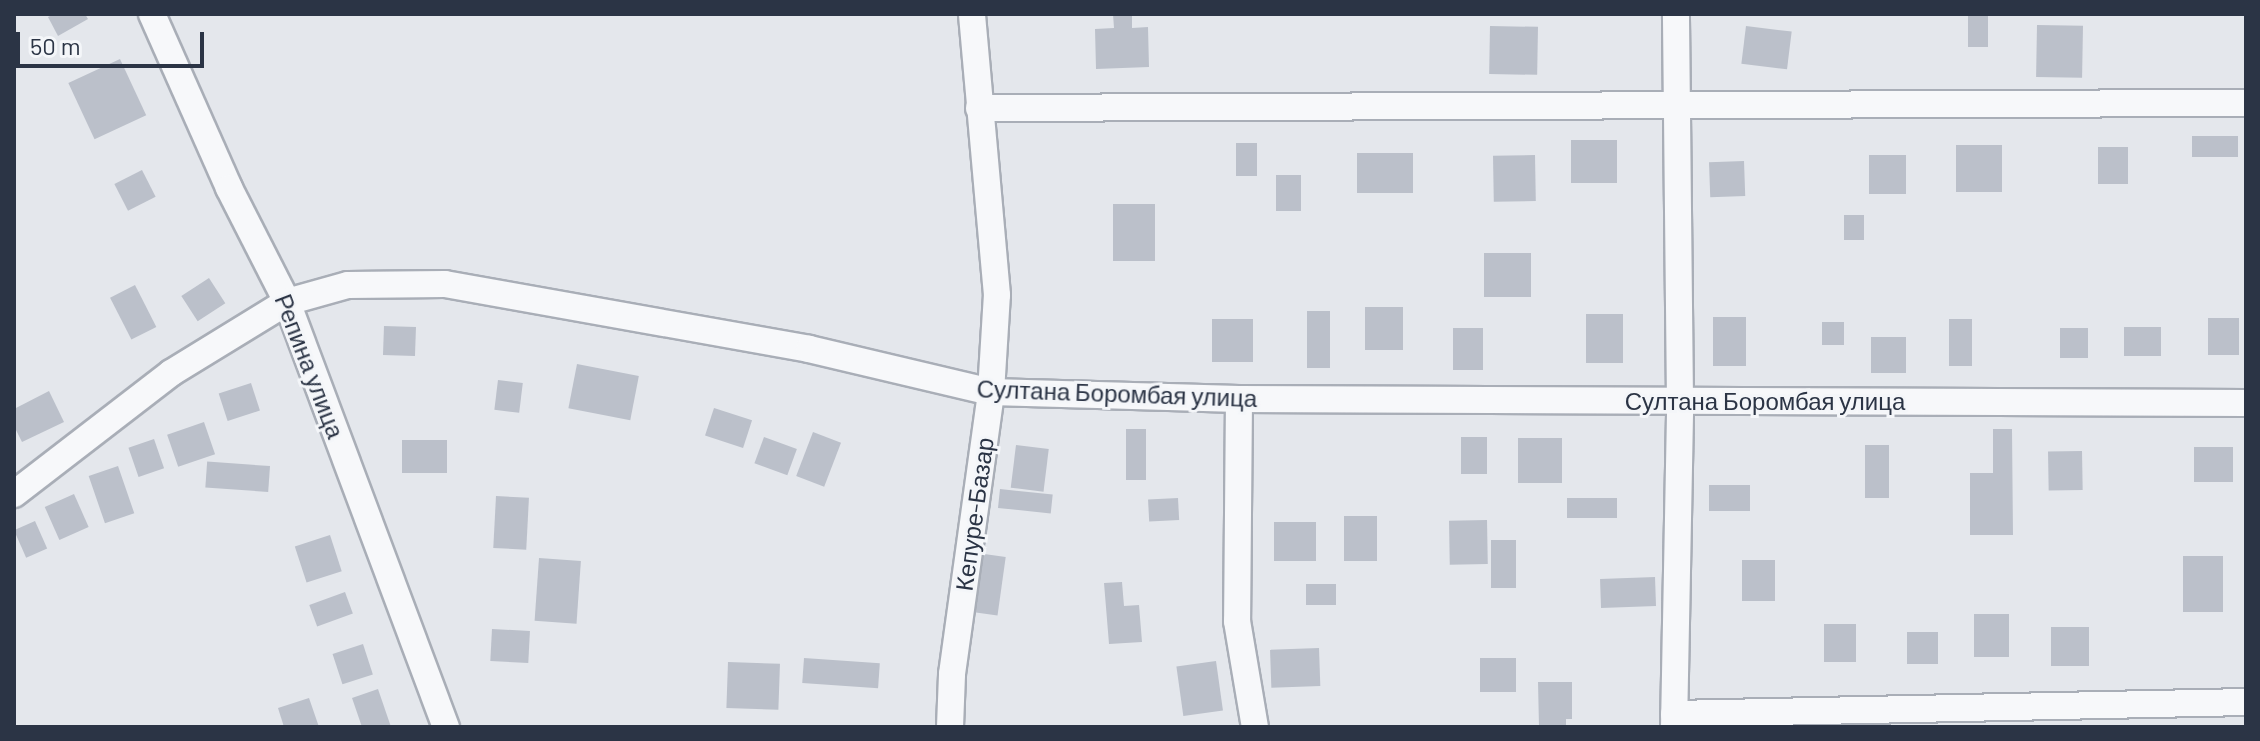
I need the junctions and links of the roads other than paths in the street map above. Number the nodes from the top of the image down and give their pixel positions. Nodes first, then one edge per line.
1 (152, 14) edge
2 (972, 14) edge
3 (1676, 14) edge
4 (2246, 103) edge
5 (1677, 105) junction
6 (979, 108) junction
7 (287, 302) junction
8 (991, 392) junction
9 (1239, 399) junction
10 (1680, 401) junction
11 (2246, 403) edge
12 (14, 494) edge
13 (2246, 702) edge
14 (1674, 720) edge
15 (446, 727) edge
16 (950, 727) edge
17 (1255, 727) edge

1 - 7 street, Репина улица
2 - 6 street, Кепуре-Базар
3 - 5 street
4 - 5 street
5 - 6 street
5 - 10 street
6 - 8 street, Кепуре-Базар
7 - 8 street, Султана Боромбая улица
7 - 12 street, Султана Боромбая улица
7 - 15 street, Репина улица
8 - 9 street, Султана Боромбая улица
8 - 16 street, Кепуре-Базар
9 - 10 street, Султана Боромбая улица
9 - 17 street
10 - 11 street, Султана Боромбая улица
10 - 14 street
13 - 14 street

